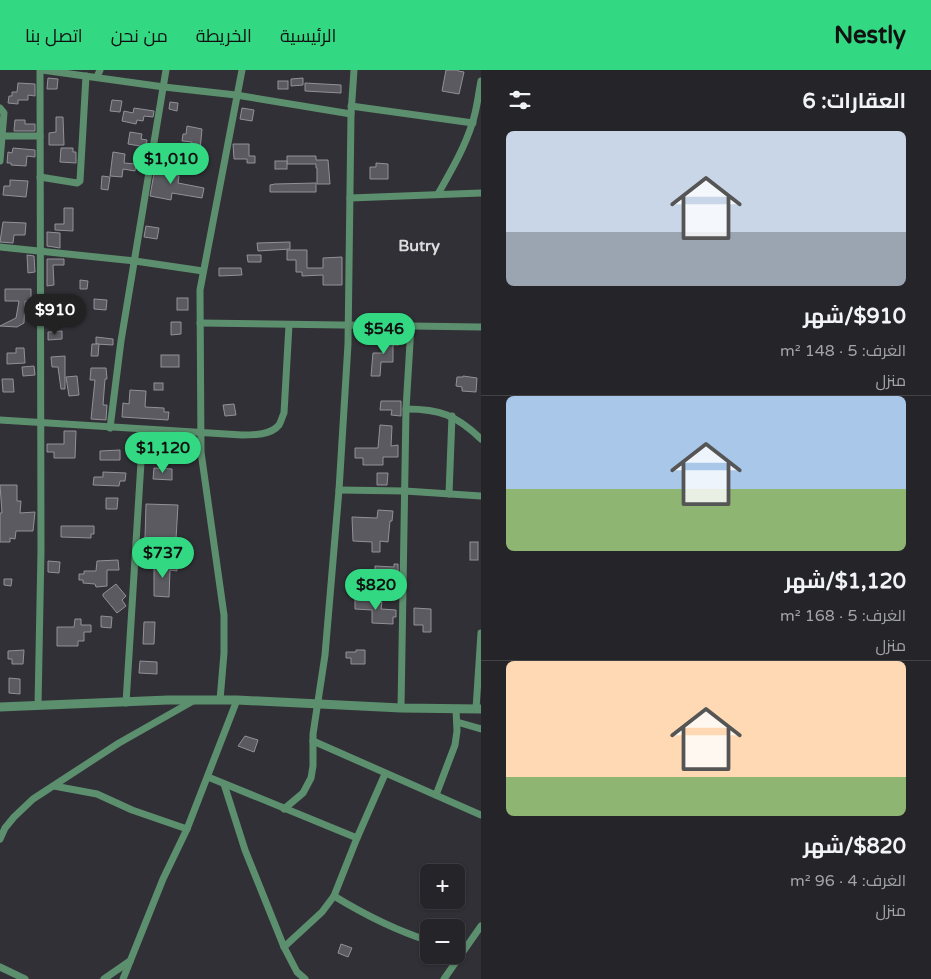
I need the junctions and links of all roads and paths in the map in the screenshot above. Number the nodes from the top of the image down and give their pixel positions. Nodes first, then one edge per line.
1 (41, 70) edge
2 (166, 70) edge
3 (242, 70) edge
4 (354, 70) edge
5 (99, 74) edge
6 (86, 76) junction
7 (481, 82) edge
8 (164, 87) junction
9 (236, 95) junction
10 (352, 106) junction
11 (0, 108) edge
12 (351, 114) junction
13 (473, 123) junction
14 (2, 136) junction
15 (40, 136) junction
16 (0, 161) edge
17 (40, 177) junction
18 (481, 193) edge
19 (438, 194) junction
20 (350, 198) junction
21 (0, 247) edge
22 (40, 251) junction
23 (135, 261) junction
24 (203, 271) junction
25 (200, 323) junction
26 (289, 324) junction
27 (349, 324) junction
28 (411, 326) junction
29 (481, 327) edge
30 (406, 409) junction
31 (452, 416) junction
32 (0, 420) edge
33 (42, 423) junction
34 (110, 428) junction
35 (143, 430) junction
36 (200, 433) junction
37 (480, 436) edge
38 (339, 490) junction
39 (405, 491) junction
40 (449, 494) junction
41 (481, 496) edge
42 (481, 633) edge
43 (480, 663) edge
44 (193, 700) junction
45 (220, 700) junction
46 (237, 700) junction
47 (126, 702) junction
48 (319, 704) junction
49 (38, 705) junction
50 (0, 707) edge
51 (401, 708) junction
52 (456, 709) junction
53 (479, 709) edge
54 (457, 722) junction
55 (481, 729) edge
56 (313, 740) junction
57 (385, 774) junction
58 (208, 777) junction
59 (224, 784) junction
60 (54, 786) junction
61 (436, 795) junction
62 (284, 809) junction
63 (481, 814) edge
64 (187, 829) junction
65 (1, 834) edge
66 (357, 838) junction
67 (334, 896) junction
68 (481, 926) edge
69 (420, 939) edge
70 (465, 946) edge
71 (284, 948) junction
72 (130, 961) junction
73 (453, 964) edge
74 (0, 967) edge
75 (26, 979) edge
76 (104, 979) edge
77 (123, 979) edge
78 (305, 979) edge
79 (444, 979) edge

1 - 6 street
1 - 15 street
2 - 8 street
3 - 9 street
4 - 10 street
5 - 6 street
5 - 8 street
6 - 17 street
7 - 13 street
8 - 9 street
8 - 23 street
9 - 12 street
9 - 24 street
10 - 12 street
10 - 13 street
11 - 14 street
12 - 20 street
13 - 19 street
14 - 15 street
14 - 16 street
15 - 17 street
17 - 22 street
18 - 19 street
19 - 20 street
20 - 27 street
21 - 22 street
22 - 23 street
22 - 33 street
23 - 24 street
23 - 34 street
24 - 25 street
25 - 26 street
25 - 36 street
26 - 27 street
26 - 36 street
27 - 28 street
27 - 38 street
28 - 29 street
28 - 30 street
30 - 31 street
30 - 39 street
31 - 37 street
31 - 40 street
32 - 33 street
33 - 34 street
33 - 49 street
34 - 35 street
35 - 36 street
35 - 47 street
36 - 45 street
38 - 39 street
38 - 48 street
39 - 40 street
39 - 51 street
40 - 41 street
42 - 43 street
43 - 53 street
44 - 45 street
44 - 47 street
44 - 60 street
45 - 46 street
46 - 48 street
46 - 58 street
47 - 49 street
48 - 51 street
48 - 56 street
49 - 50 street
51 - 52 street
52 - 53 street
52 - 54 street
54 - 55 street
54 - 61 street
56 - 57 street
56 - 62 street
57 - 61 street
57 - 66 street
58 - 59 street
58 - 64 street
59 - 62 street
59 - 71 street
60 - 64 street
60 - 65 street
61 - 63 street
62 - 66 street
64 - 72 street
66 - 67 street
67 - 69 street
67 - 71 street
68 - 70 street
71 - 78 street
72 - 76 street
72 - 77 street
73 - 79 street
74 - 75 street

